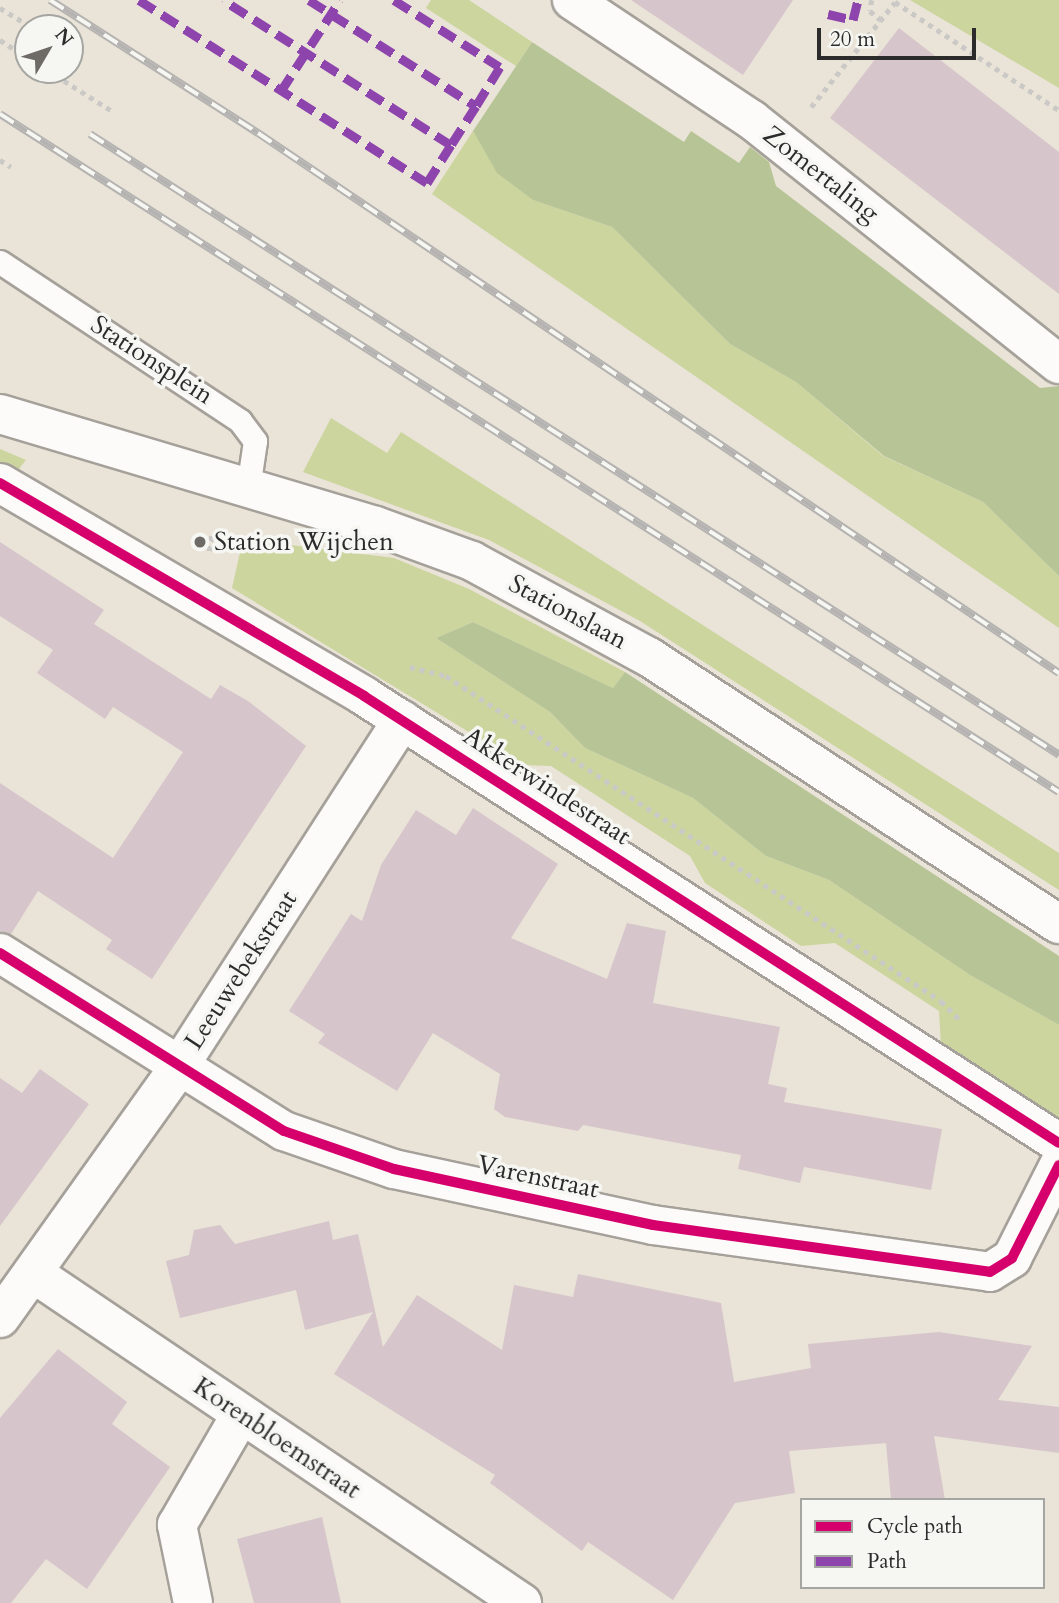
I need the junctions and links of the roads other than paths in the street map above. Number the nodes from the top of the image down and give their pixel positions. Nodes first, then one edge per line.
1 (572, 0) edge
2 (0, 262) edge
3 (1059, 363) edge
4 (7, 418) edge
5 (0, 483) edge
6 (248, 488) junction
7 (402, 720) junction
8 (1059, 924) edge
9 (0, 953) edge
10 (178, 1068) junction
11 (1059, 1143) edge
12 (1059, 1165) edge
13 (33, 1273) junction
14 (0, 1318) edge
15 (241, 1414) junction
16 (193, 1603) edge
17 (522, 1603) edge

1 - 3 street, Zomertaling
2 - 6 lane, Stationsplein
4 - 6 street, Stationslaan
5 - 7 street, Akkerwindestraat
6 - 8 street, Stationslaan
7 - 10 street, Leeuwebekstraat
7 - 11 street, Akkerwindestraat
9 - 10 street, Varenstraat
10 - 12 street, Varenstraat
10 - 13 street, Leeuwebekstraat
13 - 14 street, Leeuwebekstraat
13 - 15 street, Korenbloemstraat
15 - 16 street
15 - 17 street, Korenbloemstraat

